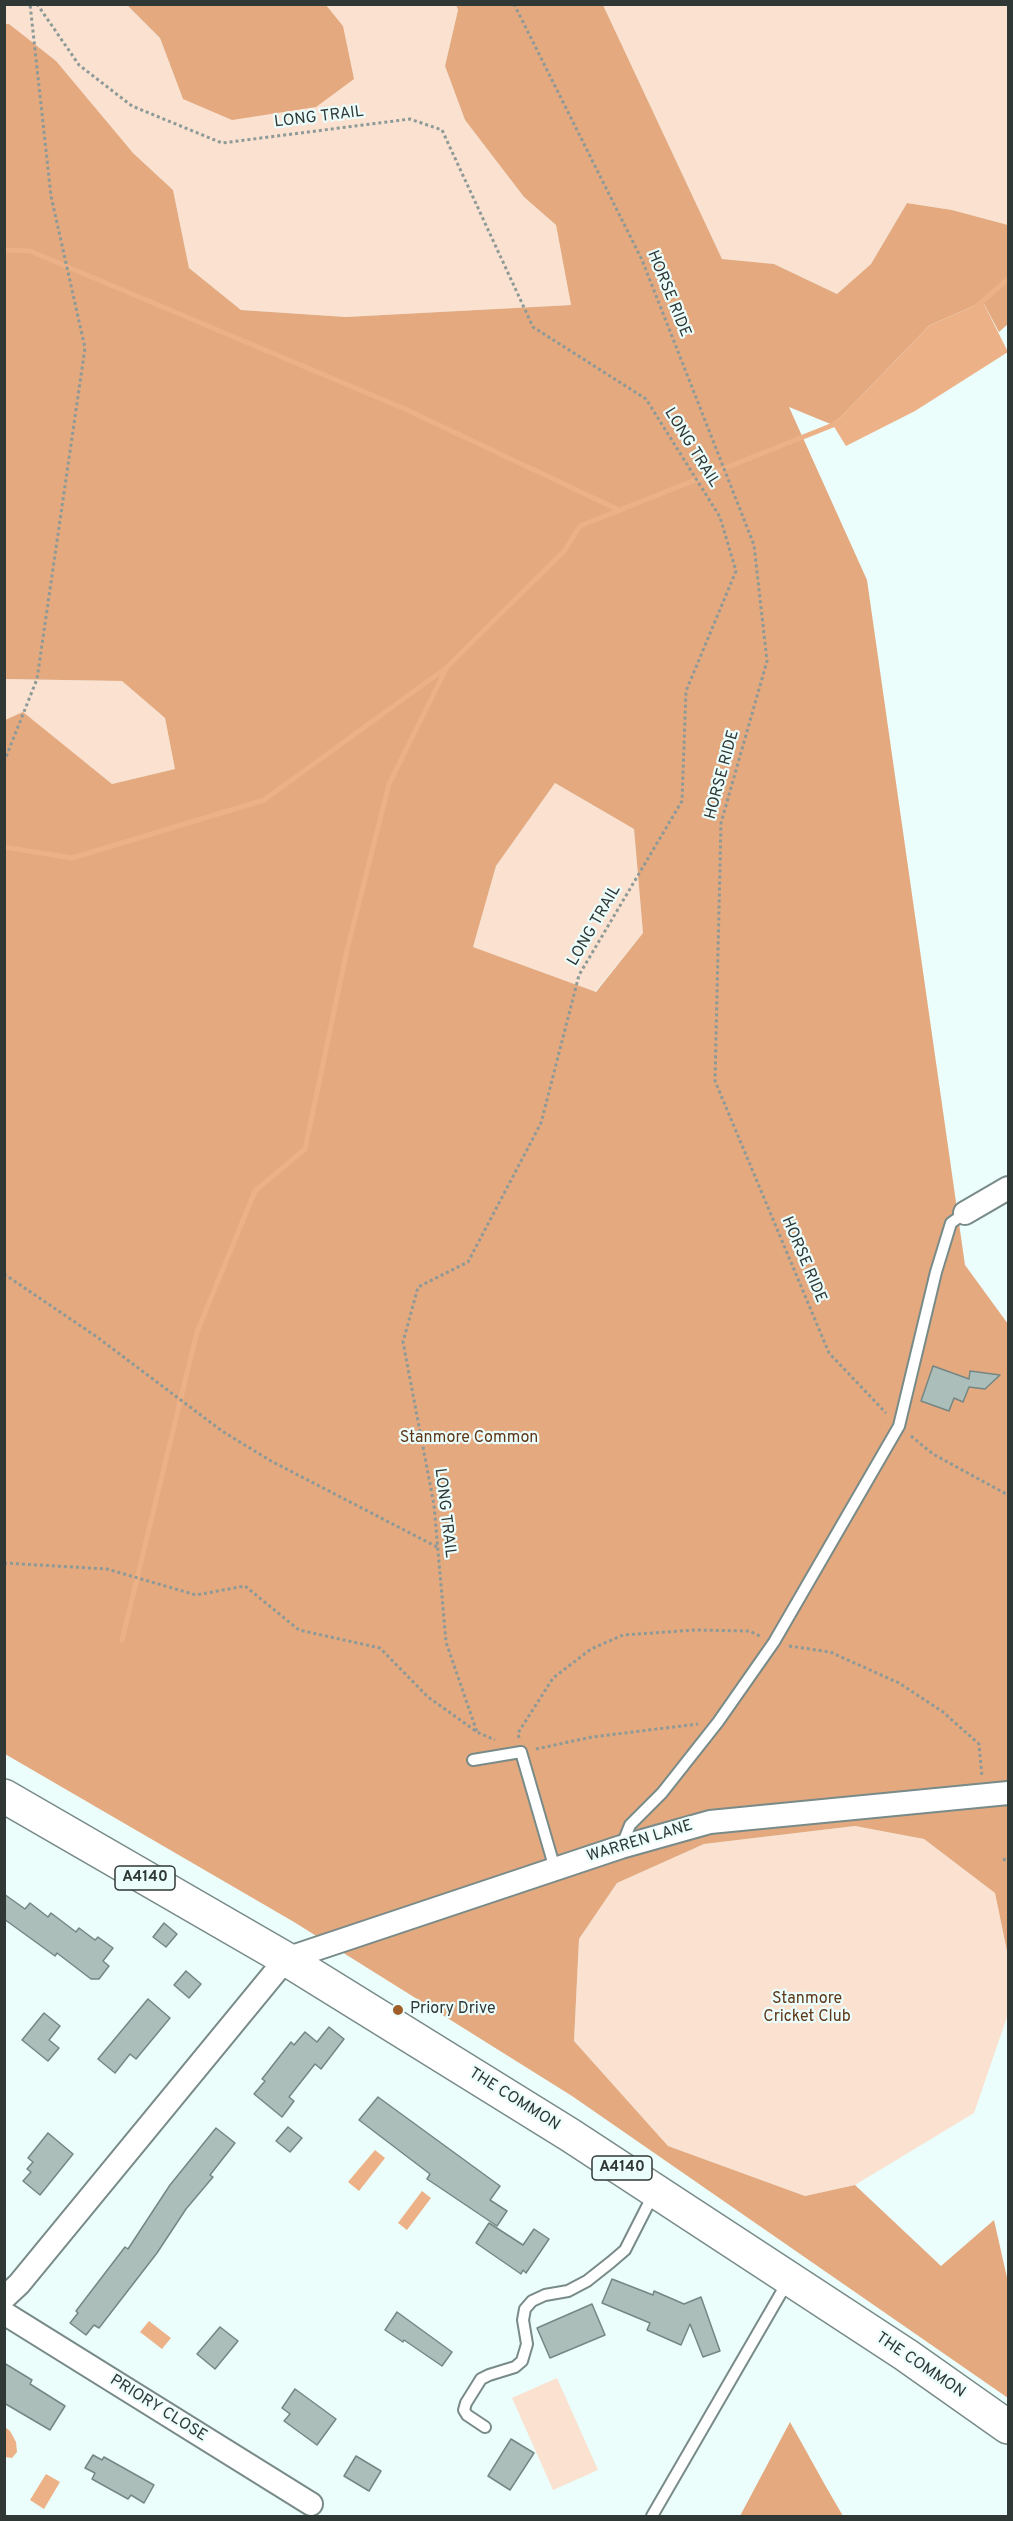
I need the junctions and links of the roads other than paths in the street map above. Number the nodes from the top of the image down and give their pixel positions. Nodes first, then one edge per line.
1 (1008, 1188) edge
2 (965, 1213) joint
3 (473, 1760) dead end
4 (1008, 1793) edge
5 (4, 1796) edge
6 (621, 1847) junction
7 (555, 1869) junction
8 (286, 1959) junction
9 (656, 2190) junction
10 (789, 2278) junction
11 (4, 2298) edge
12 (4, 2313) edge
13 (485, 2427) dead end
14 (1008, 2427) edge
15 (311, 2504) dead end
16 (652, 2517) edge

1 - 2 street
2 - 6 lane
3 - 7 lane
4 - 6 street, WARREN LANE
5 - 8 main road, THE COMMON / A4140
6 - 7 street, WARREN LANE
7 - 8 street, WARREN LANE
8 - 9 main road, THE COMMON / A4140
8 - 11 street
9 - 10 main road, THE COMMON / A4140
9 - 13 lane
10 - 14 main road, THE COMMON / A4140
10 - 16 lane
12 - 15 street, PRIORY CLOSE

